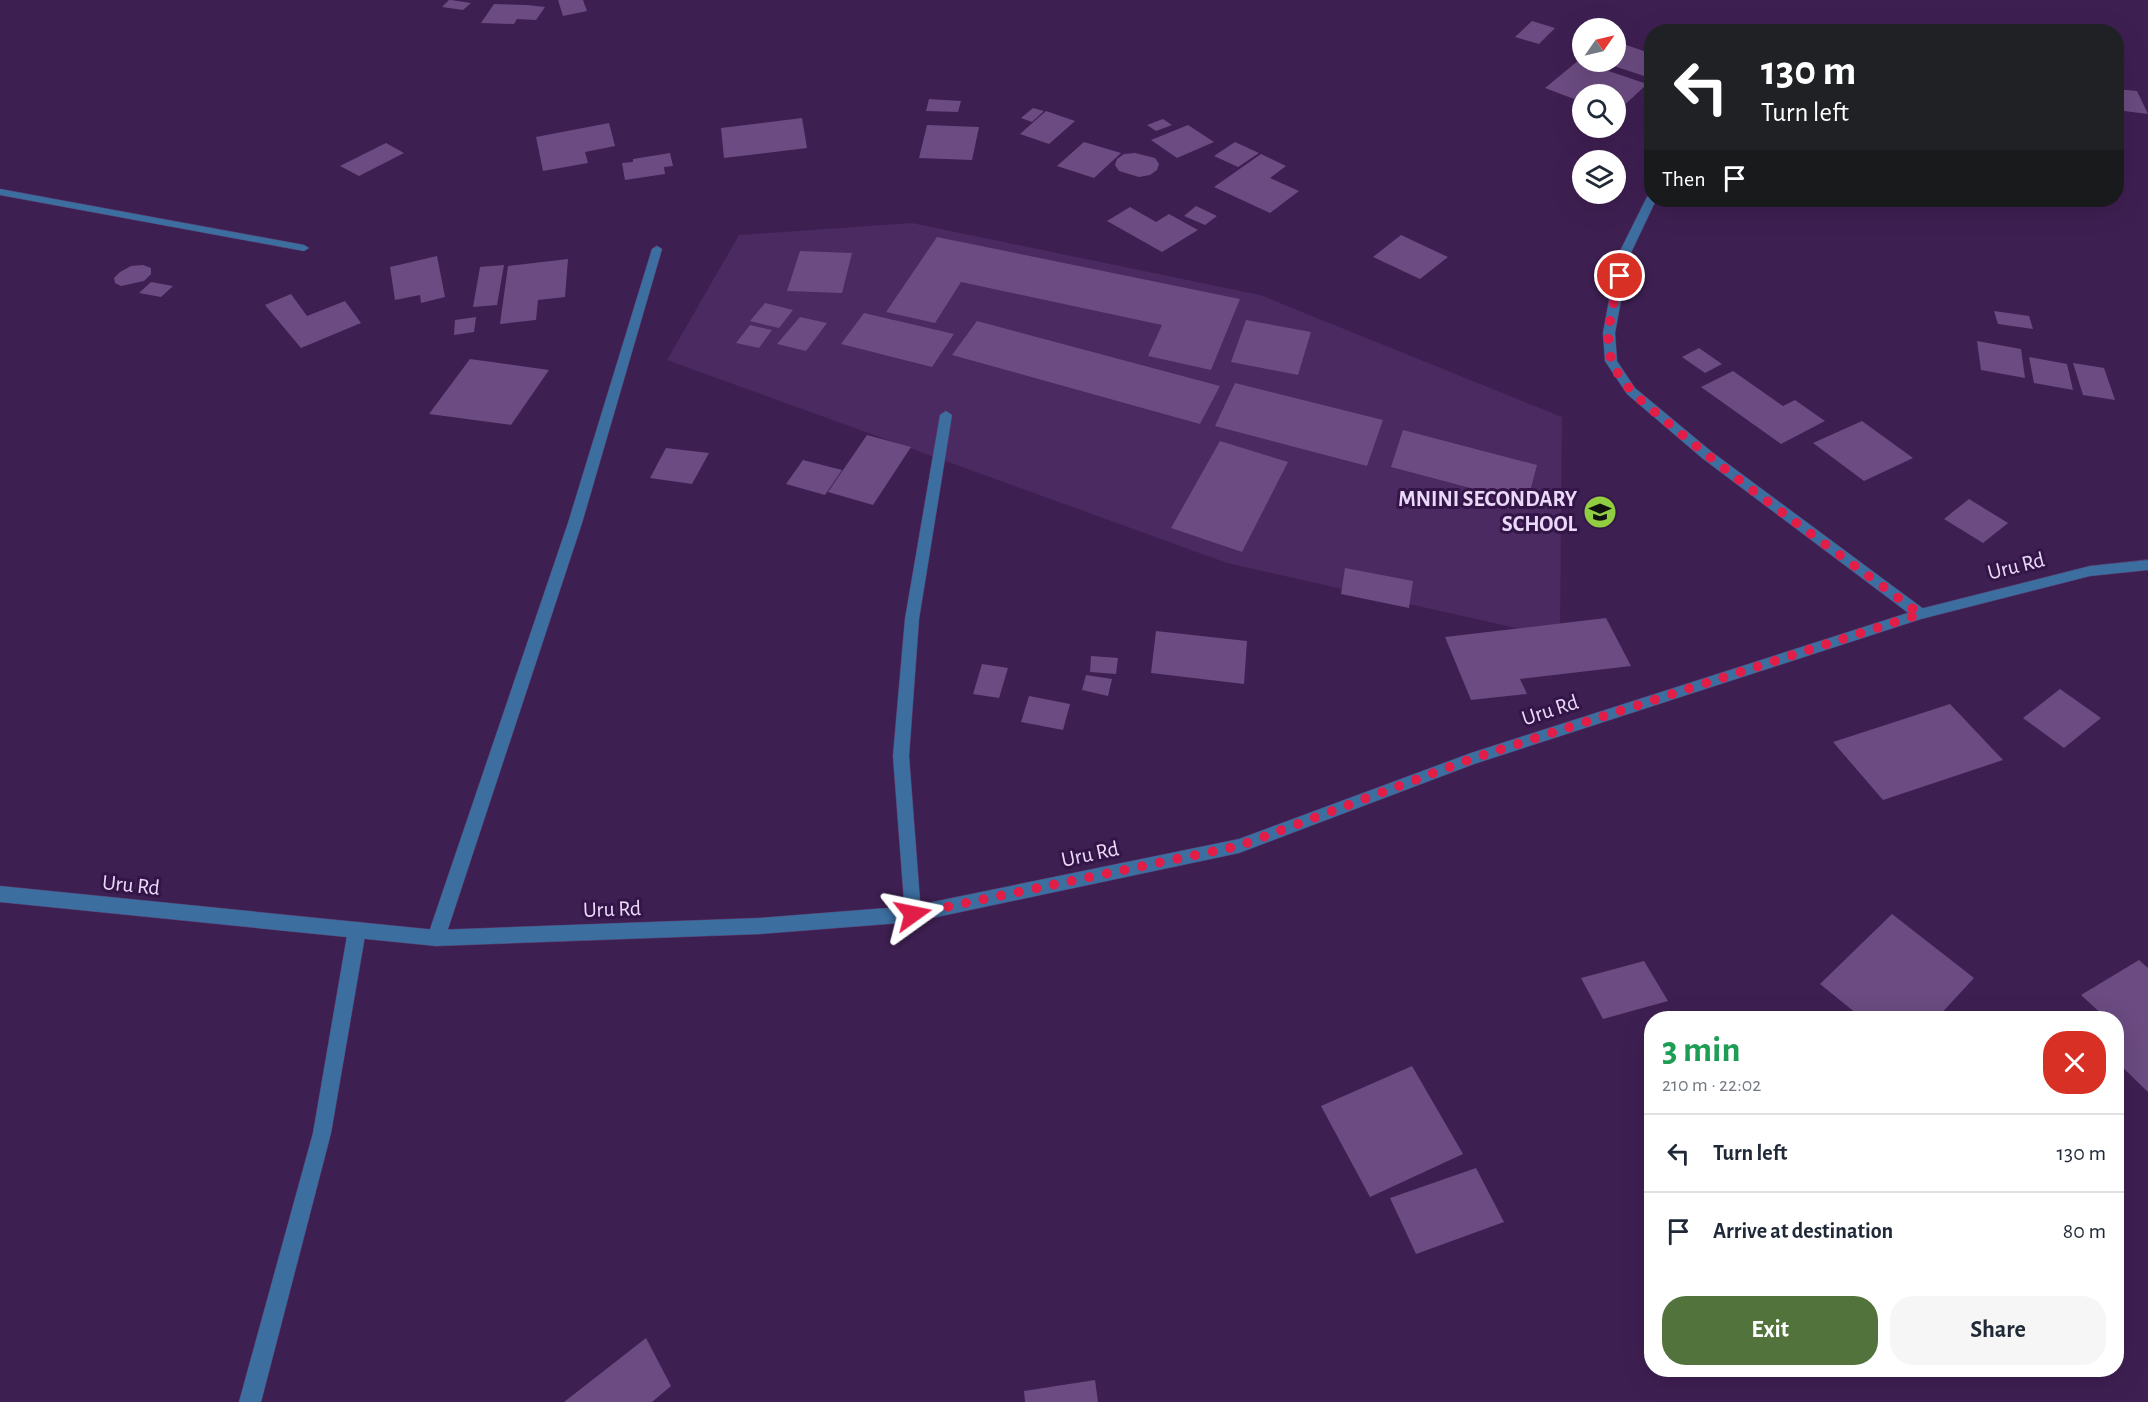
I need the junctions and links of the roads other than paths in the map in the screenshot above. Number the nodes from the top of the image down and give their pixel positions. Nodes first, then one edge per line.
1 (0, 192) edge
2 (1647, 207) edge
3 (304, 248) dead end
4 (657, 249) dead end
5 (946, 415) dead end
6 (2148, 565) edge
7 (1920, 614) junction
8 (0, 894) edge
9 (913, 914) junction
10 (357, 930) junction
11 (436, 938) junction
12 (250, 1402) edge

1 - 3 street
2 - 7 street
4 - 11 street
5 - 9 street
6 - 7 street, Uru Rd
7 - 9 street, Uru Rd
8 - 10 street, Uru Rd
9 - 11 street, Uru Rd
10 - 11 street, Uru Rd
10 - 12 street

